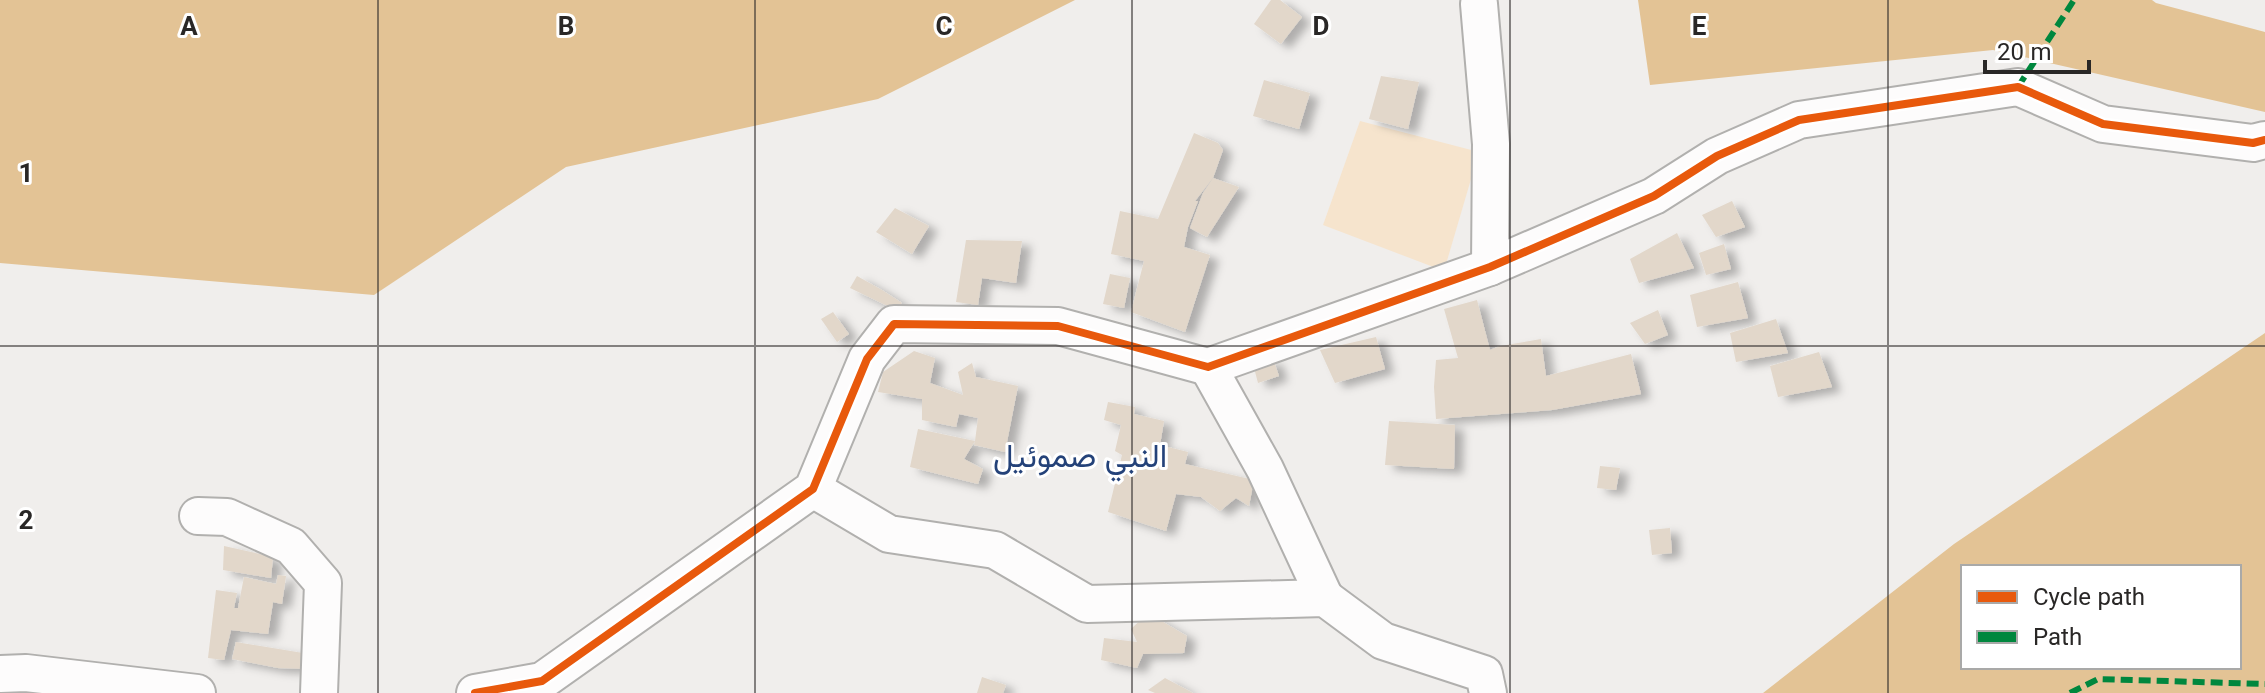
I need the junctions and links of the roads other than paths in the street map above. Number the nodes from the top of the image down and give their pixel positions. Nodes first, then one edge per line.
1 (1479, 4) dead end
2 (2265, 140) edge
3 (1490, 267) junction
4 (1208, 367) junction
5 (813, 489) junction
6 (198, 516) dead end
7 (1325, 598) junction
8 (0, 674) edge
9 (197, 693) edge
10 (319, 693) edge
11 (475, 693) edge
12 (1488, 693) edge

1 - 3 street
2 - 3 street
3 - 4 street
4 - 5 street
4 - 7 street
5 - 7 street
5 - 11 street
6 - 10 street
7 - 12 street
8 - 9 street

